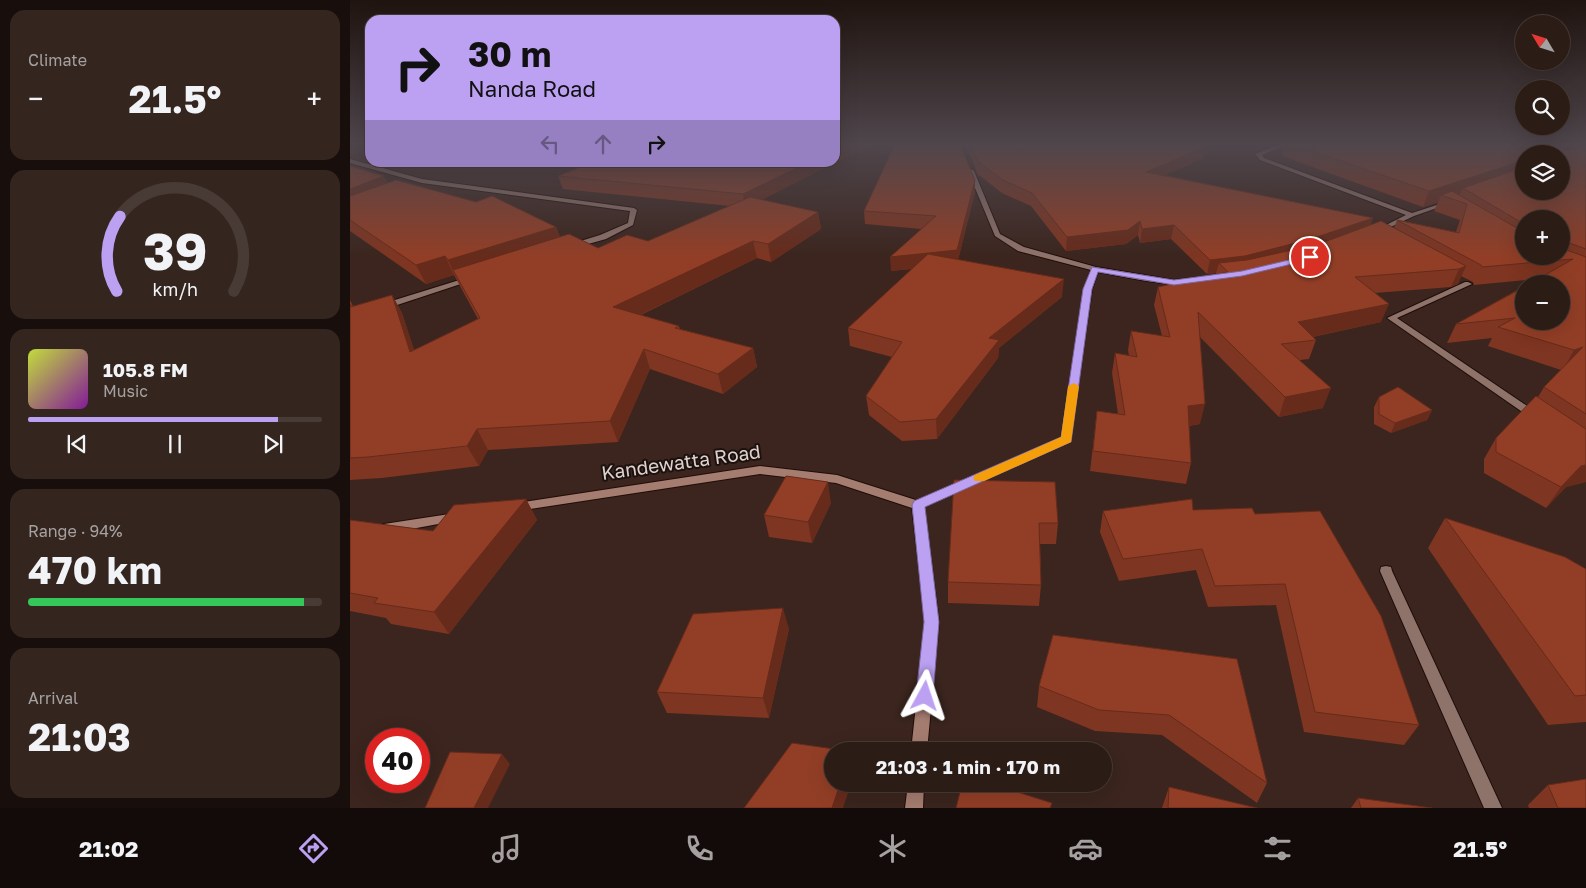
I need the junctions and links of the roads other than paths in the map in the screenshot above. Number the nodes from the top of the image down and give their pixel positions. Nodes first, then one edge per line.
1 (430, 182) joint
2 (975, 182) edge
3 (1323, 182) edge
4 (412, 189) edge
5 (1456, 204) edge
6 (1412, 215) junction
7 (1375, 232) junction
8 (1367, 236) edge
9 (1384, 237) edge
10 (566, 249) edge
11 (1095, 269) junction
12 (482, 276) edge
13 (1213, 277) edge
14 (1460, 279) edge
15 (378, 308) edge
16 (1545, 423) edge
17 (918, 505) junction
18 (506, 509) edge
19 (467, 515) edge
20 (375, 531) edge
21 (1386, 571) dead end
22 (920, 742) edge
23 (915, 792) edge
24 (914, 808) edge
25 (1493, 808) edge

1 - 4 street
1 - 10 street
2 - 11 street
3 - 6 street
5 - 6 street
6 - 7 street
7 - 8 street
7 - 9 street
11 - 13 street
11 - 17 street
12 - 15 street
14 - 16 street
17 - 18 street, Kandewatta Road
17 - 22 street
19 - 20 street
21 - 25 street
23 - 24 street

